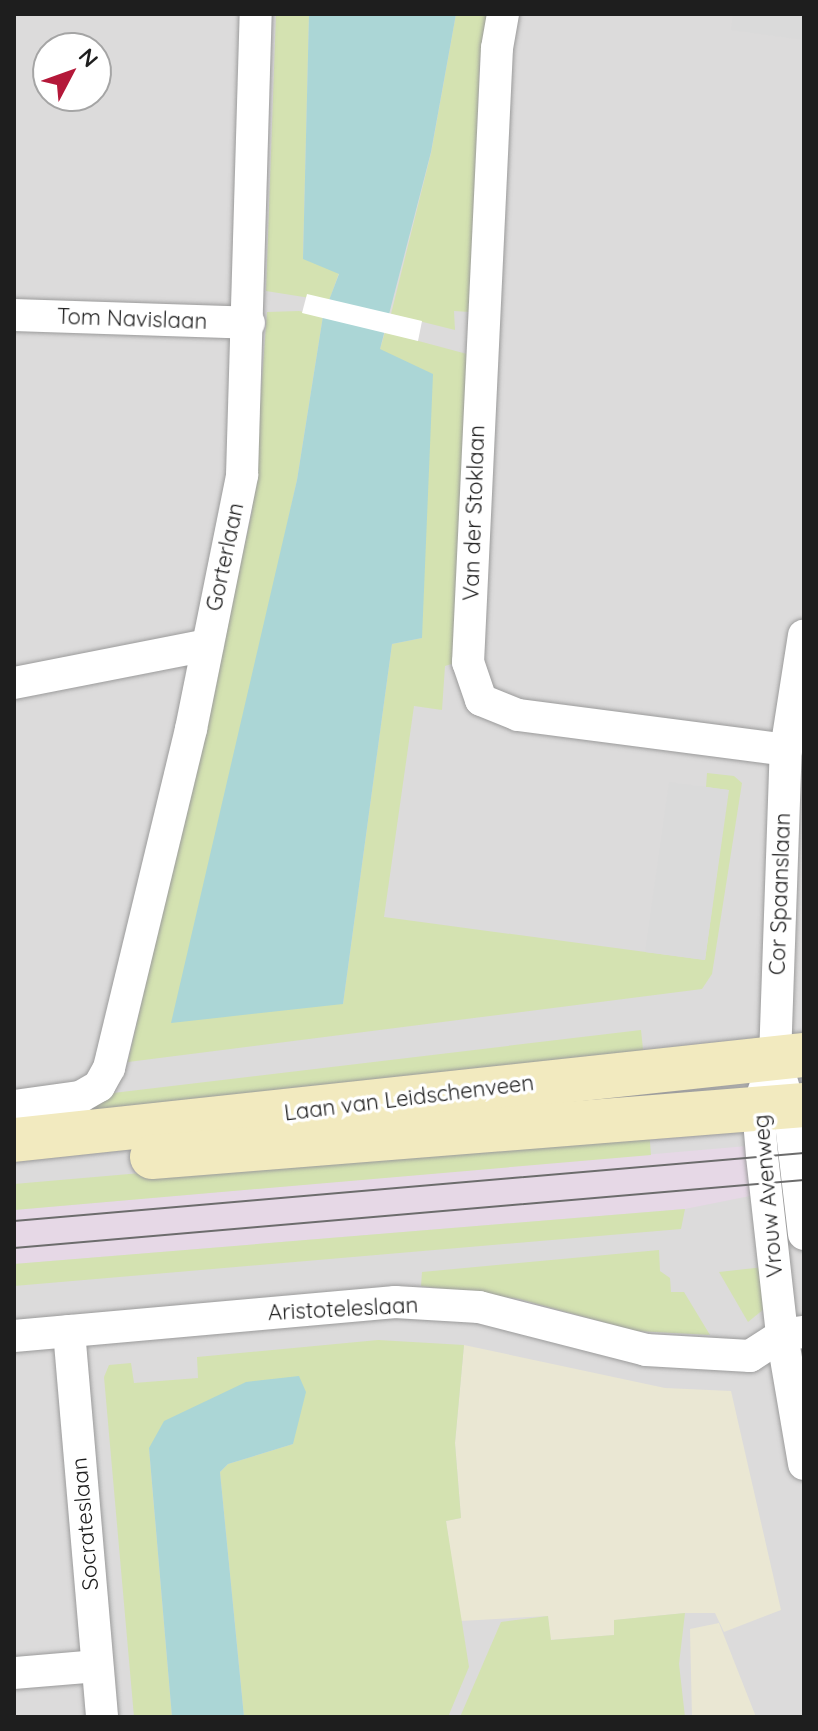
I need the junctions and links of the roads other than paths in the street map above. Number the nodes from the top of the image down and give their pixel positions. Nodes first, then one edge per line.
1 (256, 14) edge
2 (503, 14) edge
3 (14, 315) edge
4 (249, 323) junction
5 (804, 635) edge
6 (207, 645) junction
7 (14, 683) edge
8 (786, 750) junction
9 (790, 1057) edge
10 (14, 1106) edge
11 (784, 1107) edge
12 (14, 1140) edge
13 (14, 1169) edge
14 (804, 1234) edge
15 (69, 1331) junction
16 (793, 1333) edge
17 (14, 1336) edge
18 (804, 1464) edge
19 (97, 1666) junction
20 (14, 1673) edge
21 (102, 1717) edge

1 - 4 street, Gorterlaan
2 - 8 street, Van der Stoklaan
3 - 4 street, Tom Navislaan
4 - 6 street, Gorterlaan
5 - 8 street, Cor Spaanslaan
6 - 7 street
6 - 10 street, Gorterlaan
8 - 9 street, Cor Spaanslaan
9 - 11 street, Vrouw Avenweg
9 - 12 street, Laan van Leidschenveen
11 - 13 street, Laan van Leidschenveen
11 - 14 street, Vrouw Avenweg
11 - 16 street, Vrouw Avenweg
15 - 16 street, Aristoteleslaan
15 - 17 street, Aristoteleslaan
15 - 19 street, Socrateslaan
16 - 18 street, Vrouw Avenweg
19 - 20 street
19 - 21 street, Socrateslaan

